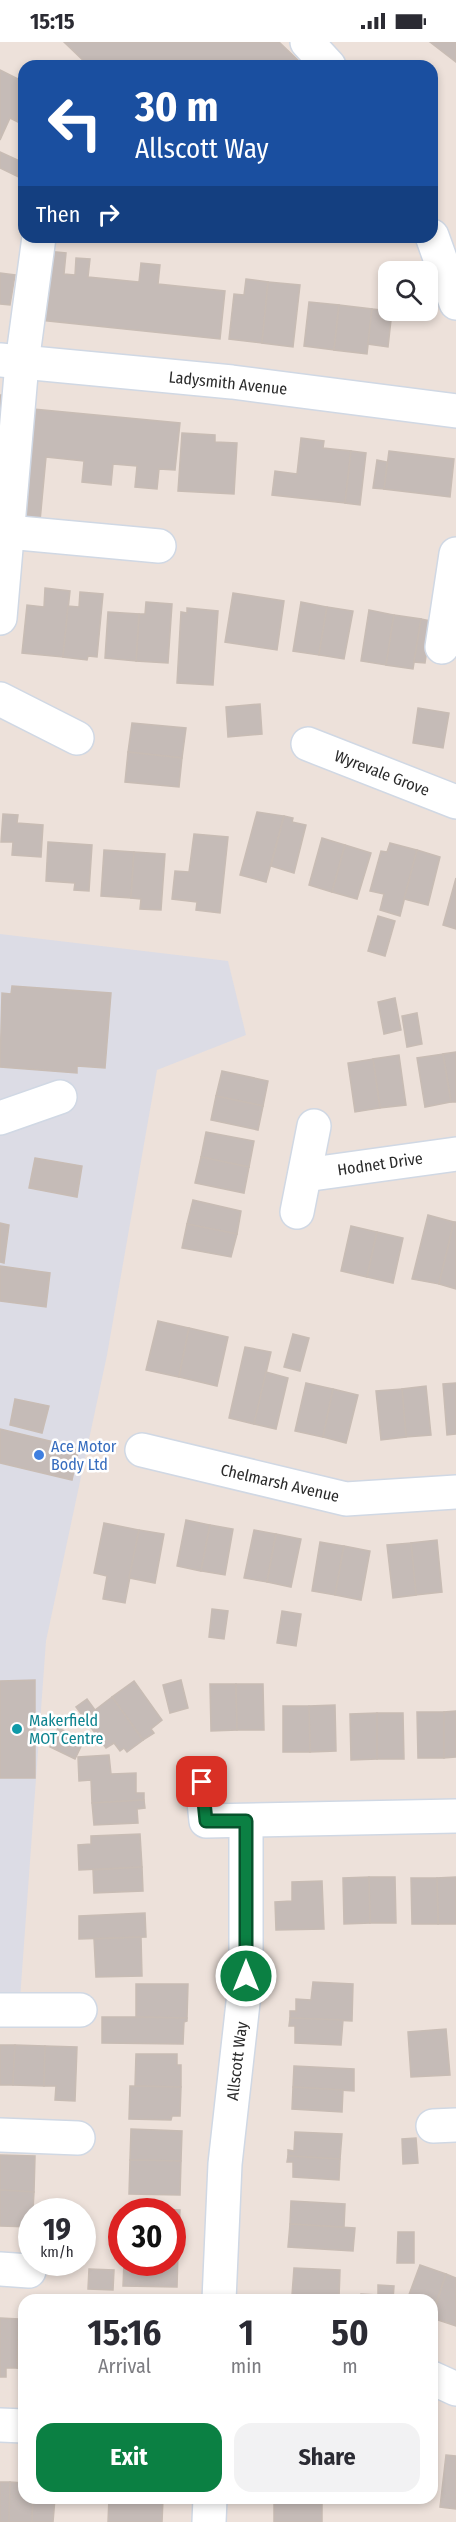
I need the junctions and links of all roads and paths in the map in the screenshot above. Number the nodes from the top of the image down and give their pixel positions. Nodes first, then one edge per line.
1 (307, 42) edge
2 (324, 60) edge
3 (38, 243) edge
4 (435, 243) edge
5 (455, 299) edge
6 (11, 361) edge
7 (456, 411) edge
8 (8, 532) junction
9 (159, 546) dead end
10 (456, 554) edge
11 (0, 618) edge
12 (442, 647) dead end
13 (0, 699) edge
14 (77, 738) dead end
15 (308, 744) dead end
16 (456, 802) edge
17 (60, 1097) dead end
18 (0, 1118) edge
19 (314, 1126) dead end
20 (456, 1154) edge
21 (305, 1175) junction
22 (297, 1212) dead end
23 (142, 1450) dead end
24 (456, 1491) edge
25 (202, 1782) dead end
26 (456, 1816) edge
27 (246, 1821) junction
28 (0, 2010) edge
29 (80, 2010) dead end
30 (0, 2135) edge
31 (78, 2138) dead end
32 (219, 2294) edge
33 (438, 2381) edge
34 (456, 2389) edge
35 (0, 2425) edge
36 (18, 2426) edge
37 (210, 2504) edge
38 (209, 2522) edge

1 - 2 street
3 - 6 street
4 - 5 street
6 - 7 street, Ladysmith Avenue
6 - 8 street
8 - 9 street
8 - 11 street
10 - 12 street
13 - 14 street
15 - 16 street, Wyrevale Grove
17 - 18 street
19 - 21 street
20 - 21 street, Hodnet Drive
21 - 22 street
23 - 24 street, Chelmarsh Avenue
25 - 27 street
26 - 27 street
27 - 32 street, Allscott Way
28 - 29 street
30 - 31 street
33 - 34 street
35 - 36 street
37 - 38 street

